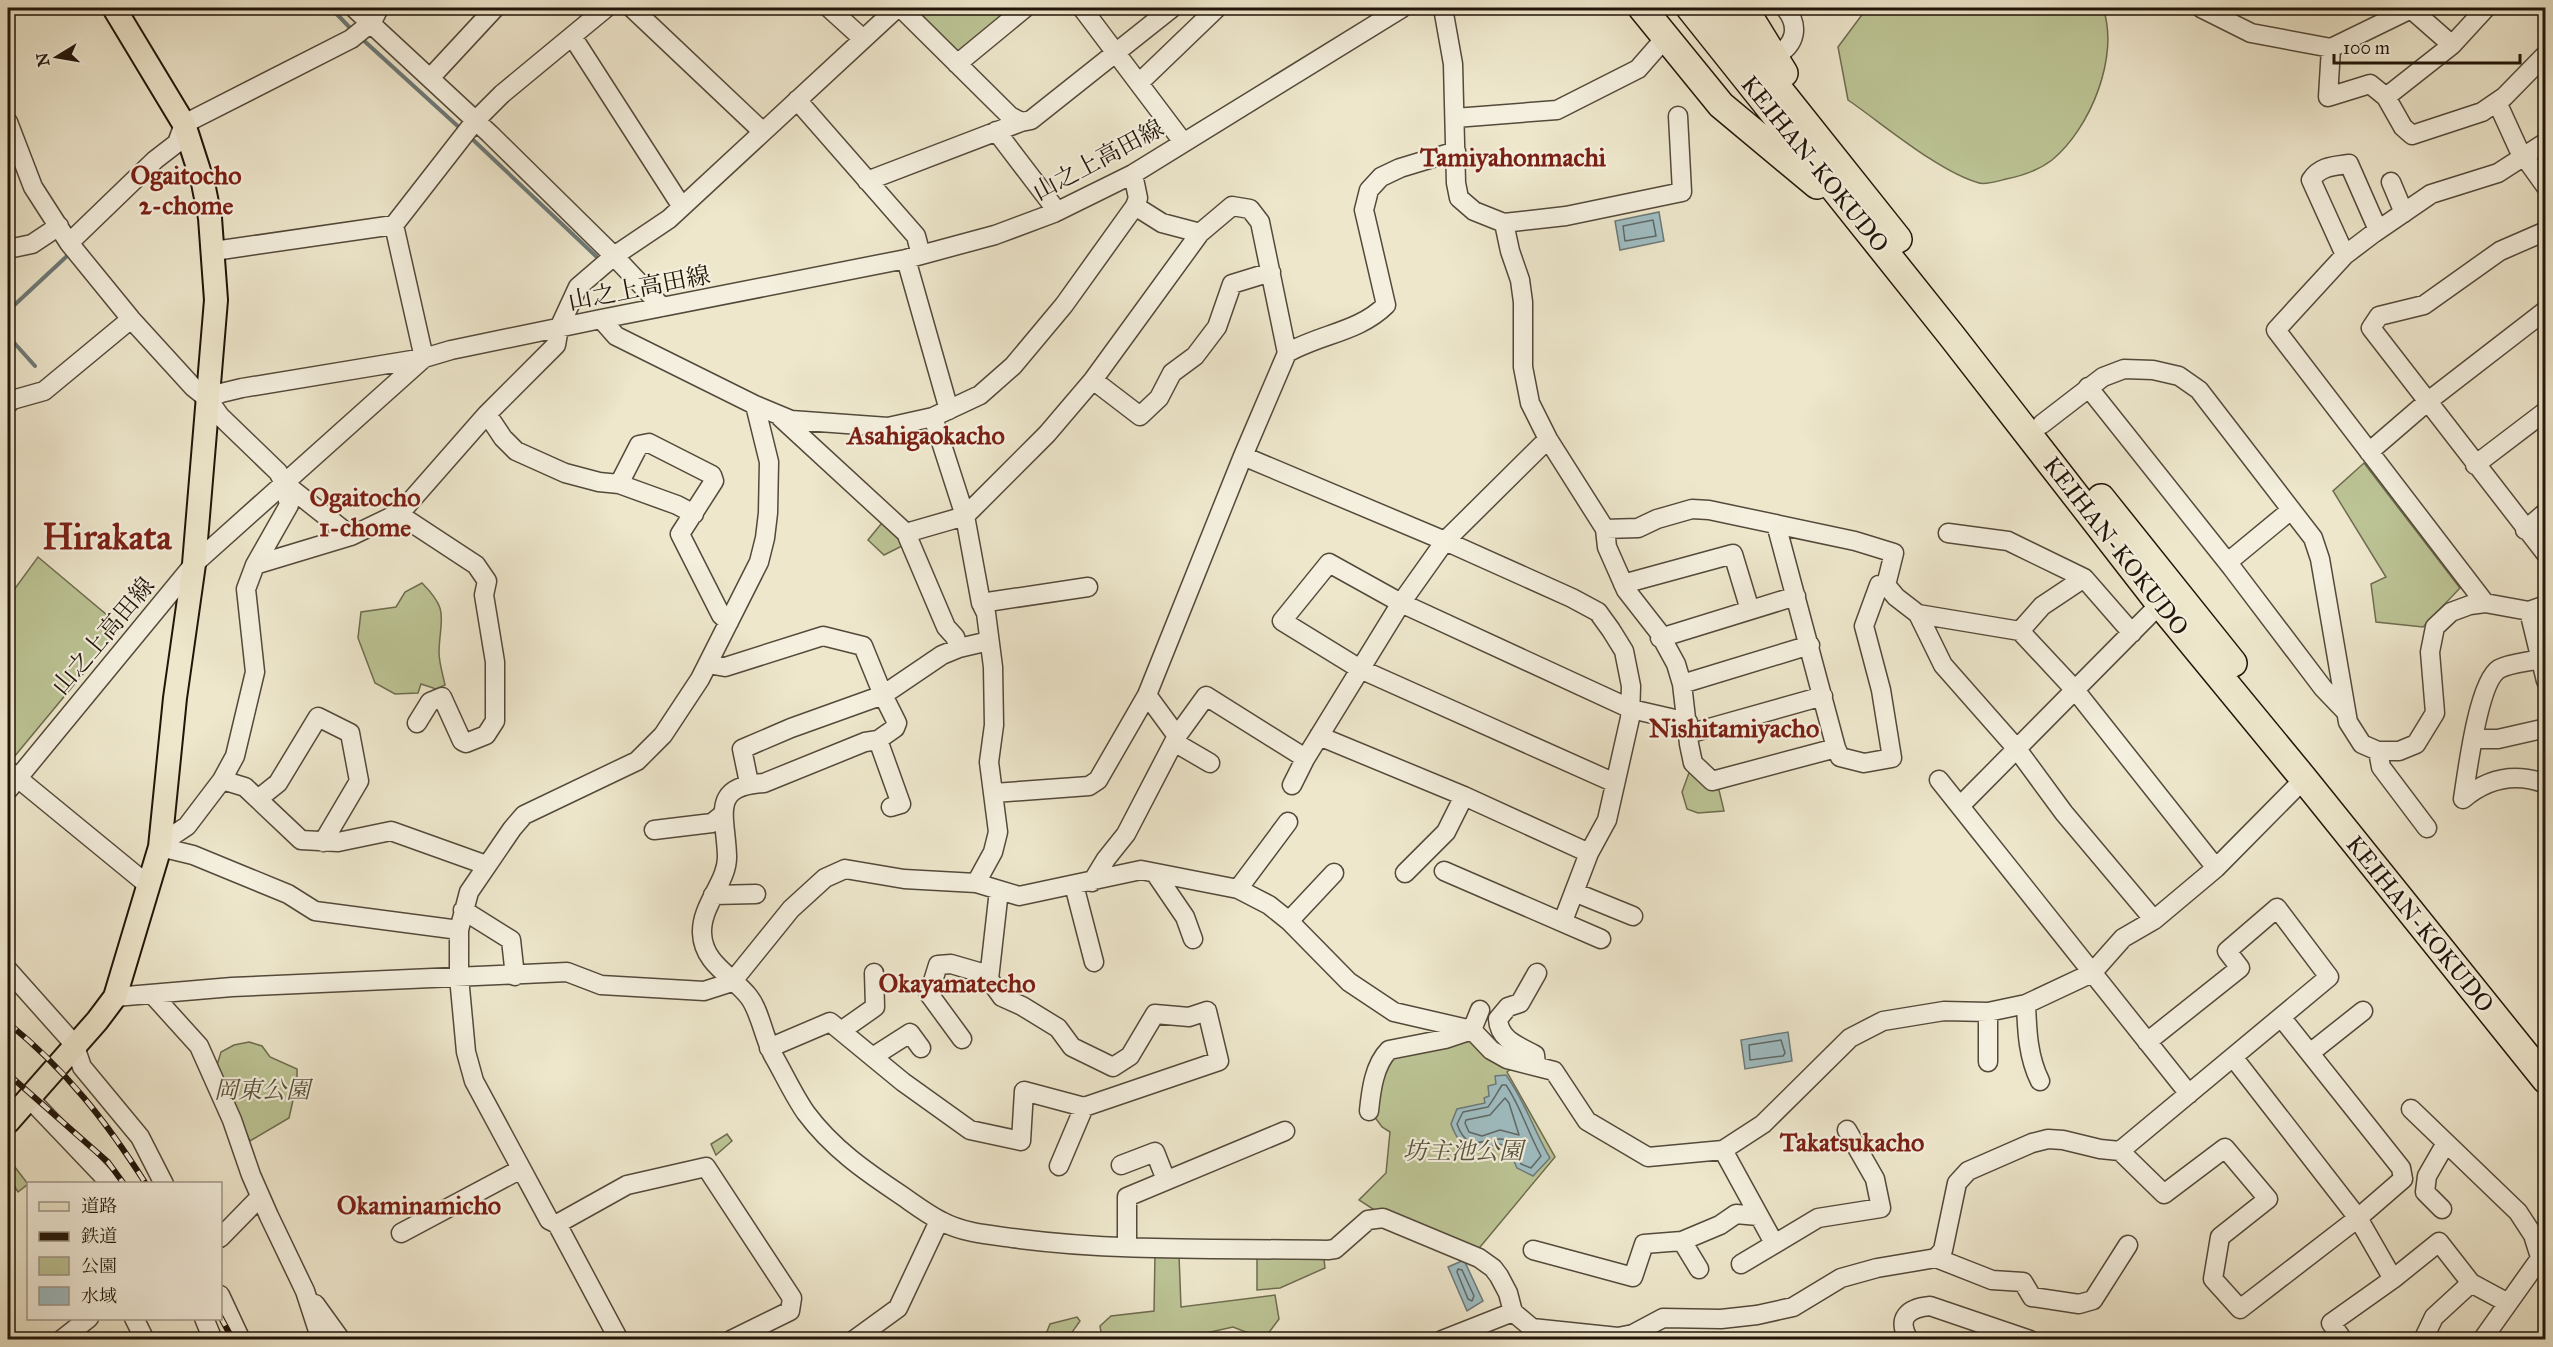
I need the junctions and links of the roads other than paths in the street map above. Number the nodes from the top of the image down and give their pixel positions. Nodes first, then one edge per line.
1 (114, 8) edge
2 (354, 8) edge
3 (495, 8) edge
4 (606, 8) edge
5 (632, 8) edge
6 (829, 8) edge
7 (899, 8) edge
8 (1025, 8) edge
9 (1082, 8) edge
10 (1172, 8) edge
11 (1216, 8) edge
12 (1402, 8) edge
13 (1443, 8) edge
14 (1642, 8) edge
15 (1690, 8) edge
16 (1714, 8) edge
17 (1744, 8) edge
18 (1785, 8) edge
19 (2201, 8) edge
20 (2486, 8) edge
21 (366, 24) edge
22 (572, 36) junction
23 (1666, 37) junction
24 (862, 38) junction
25 (2452, 45) junction
26 (2331, 48) junction
27 (1115, 52) junction
28 (2546, 54) edge
29 (1775, 56) junction
30 (957, 64) junction
31 (431, 77) junction
32 (1139, 83) junction
33 (2386, 97) junction
34 (797, 100) junction
35 (2497, 102) junction
36 (1678, 116) dead end
37 (1455, 118) junction
38 (8, 122) edge
39 (1021, 122) junction
40 (184, 124) junction
41 (470, 128) junction
42 (1811, 128) junction
43 (996, 131) junction
44 (763, 132) junction
45 (1184, 142) junction
46 (2546, 142) edge
47 (1456, 151) junction
48 (2525, 157) junction
49 (1132, 174) junction
50 (867, 181) junction
51 (2391, 182) dead end
52 (2546, 187) edge
53 (1135, 206) junction
54 (682, 207) junction
55 (1057, 211) junction
56 (2404, 213) junction
57 (1504, 222) junction
58 (394, 225) junction
59 (59, 226) junction
60 (2378, 230) junction
61 (2546, 231) edge
62 (1200, 233) junction
63 (69, 243) junction
64 (8, 249) edge
65 (214, 251) junction
66 (2345, 255) junction
67 (614, 256) junction
68 (913, 257) junction
69 (1271, 272) junction
70 (662, 307) junction
71 (2546, 310) edge
72 (131, 319) junction
73 (601, 319) junction
74 (559, 328) junction
75 (1951, 335) junction
76 (1287, 353) junction
77 (424, 358) junction
78 (1093, 380) junction
79 (2088, 387) junction
80 (208, 399) junction
81 (2427, 402) junction
82 (8, 404) edge
83 (755, 405) junction
84 (2546, 411) edge
85 (487, 414) junction
86 (777, 414) junction
87 (941, 414) junction
88 (2042, 424) junction
89 (1548, 439) junction
90 (2369, 452) junction
91 (1243, 456) junction
92 (2475, 465) junction
93 (284, 483) junction
94 (619, 484) junction
95 (2291, 510) junction
96 (401, 512) junction
97 (2546, 512) edge
98 (694, 514) junction
99 (965, 516) junction
100 (1776, 524) junction
101 (1605, 529) junction
102 (2525, 530) junction
103 (906, 533) junction
104 (1948, 533) dead end
105 (351, 536) junction
106 (1445, 541) junction
107 (2546, 554) edge
108 (2228, 562) junction
109 (194, 564) junction
110 (255, 565) junction
111 (2084, 578) junction
112 (1623, 584) junction
113 (1886, 585) junction
114 (1088, 587) dead end
115 (1796, 596) junction
116 (981, 603) junction
117 (1401, 603) junction
118 (2485, 603) junction
119 (2160, 604) junction
120 (2537, 608) edge
121 (1750, 610) junction
122 (1918, 614) junction
123 (729, 622) junction
124 (2020, 632) junction
125 (2132, 633) junction
126 (1660, 638) junction
127 (989, 641) junction
128 (1810, 645) junction
129 (959, 648) junction
130 (2540, 659) junction
131 (708, 664) junction
132 (1360, 669) junction
133 (2546, 681) edge
134 (1682, 684) junction
135 (2075, 690) junction
136 (883, 694) junction
137 (1147, 695) junction
138 (1823, 696) junction
139 (1630, 709) junction
140 (2346, 712) junction
141 (417, 723) dead end
142 (1688, 728) junction
143 (2546, 728) edge
144 (1319, 736) junction
145 (1176, 739) junction
146 (2473, 739) junction
147 (878, 740) junction
148 (1836, 748) junction
149 (2017, 749) junction
150 (2378, 751) junction
151 (1305, 758) junction
152 (1210, 763) dead end
153 (2304, 778) junction
154 (11, 779) edge
155 (222, 780) junction
156 (1939, 780) dead end
157 (747, 783) junction
158 (1615, 783) junction
159 (2546, 784) edge
160 (1292, 785) dead end
161 (994, 794) junction
162 (1464, 796) junction
163 (258, 799) junction
164 (900, 804) dead end
165 (1960, 806) junction
166 (722, 815) junction
167 (2423, 816) dead end
168 (1288, 822) dead end
169 (654, 830) dead end
170 (323, 842) junction
171 (160, 846) junction
172 (1589, 853) junction
173 (486, 865) junction
174 (2216, 868) junction
175 (1444, 871) dead end
176 (1155, 873) junction
177 (1334, 873) dead end
178 (1405, 873) dead end
179 (976, 883) junction
180 (1083, 883) junction
181 (148, 885) junction
182 (1238, 889) junction
183 (999, 890) junction
184 (1574, 892) junction
185 (756, 894) dead end
186 (713, 895) junction
187 (463, 910) junction
188 (1634, 916) dead end
189 (2154, 920) junction
190 (1289, 921) junction
191 (1563, 921) junction
192 (459, 930) junction
193 (1193, 939) dead end
194 (1601, 939) dead end
195 (1094, 962) dead end
196 (8, 970) edge
197 (874, 973) dead end
198 (1537, 973) dead end
199 (2092, 973) junction
200 (989, 975) junction
201 (515, 976) junction
202 (459, 977) junction
203 (732, 982) junction
204 (152, 994) junction
205 (115, 997) junction
206 (2025, 1004) junction
207 (1480, 1010) dead end
208 (2362, 1011) dead end
209 (1988, 1012) junction
210 (2281, 1017) junction
211 (1472, 1030) junction
212 (841, 1031) junction
213 (962, 1039) dead end
214 (2147, 1042) junction
215 (74, 1044) junction
216 (769, 1048) junction
217 (921, 1048) dead end
218 (2310, 1053) junction
219 (874, 1056) junction
220 (2233, 1057) junction
221 (2546, 1057) edge
222 (1988, 1062) dead end
223 (1536, 1065) junction
224 (1113, 1067) junction
225 (2546, 1080) edge
226 (2040, 1081) dead end
227 (1123, 1092) junction
228 (2189, 1094) junction
229 (29, 1098) junction
230 (1084, 1107) junction
231 (2411, 1109) dead end
232 (1369, 1111) dead end
233 (8, 1122) edge
234 (1847, 1130) dead end
235 (1285, 1131) dead end
236 (2446, 1143) junction
237 (1723, 1150) junction
238 (2120, 1151) junction
239 (1121, 1165) dead end
240 (1059, 1166) dead end
241 (521, 1169) junction
242 (1166, 1180) junction
243 (109, 1182) edge
244 (163, 1182) edge
245 (260, 1197) junction
246 (2442, 1209) dead end
247 (1758, 1216) junction
248 (2358, 1218) junction
249 (939, 1221) junction
250 (557, 1224) junction
251 (401, 1233) dead end
252 (222, 1236) edge
253 (1682, 1241) junction
254 (1774, 1243) junction
255 (2128, 1245) dead end
256 (1127, 1247) junction
257 (1533, 1250) dead end
258 (2543, 1254) edge
259 (1935, 1258) junction
260 (1741, 1264) dead end
261 (1699, 1269) dead end
262 (2393, 1279) junction
263 (2471, 1283) junction
264 (305, 1291) junction
265 (222, 1298) edge
266 (2508, 1303) junction
267 (1513, 1312) junction
268 (86, 1320) edge
269 (135, 1320) edge
270 (205, 1320) edge
271 (1533, 1334) edge
272 (61, 1340) edge
273 (145, 1340) edge
274 (213, 1340) edge
275 (241, 1340) edge
276 (321, 1340) edge
277 (341, 1340) edge
278 (619, 1340) edge
279 (731, 1340) edge
280 (854, 1340) edge
281 (1442, 1340) edge
282 (1909, 1340) edge
283 (2030, 1340) edge
284 (2343, 1340) edge
285 (2423, 1340) edge
286 (2482, 1340) edge

1 - 40 main road
2 - 21 street
3 - 31 street
4 - 22 street
5 - 44 street
6 - 24 street
7 - 24 street
7 - 30 street
8 - 30 street
9 - 27 street
10 - 27 street
11 - 32 street
12 - 45 street, 山之上高田線
13 - 37 street
14 - 23 highway
15 - 75 highway, KEIHAN-KOKUDO
16 - 42 highway, KEIHAN-KOKUDO
17 - 29 highway
18 - 29 street
19 - 26 street
20 - 25 street
21 - 31 street
21 - 40 street
22 - 41 street
22 - 54 street
23 - 37 street
23 - 75 highway
24 - 34 street
25 - 26 street
25 - 33 street
26 - 33 street
27 - 32 street
27 - 39 street
28 - 35 street
29 - 42 highway
30 - 39 street
31 - 41 street
32 - 45 street
33 - 35 street
34 - 44 street
34 - 50 street
35 - 48 street
36 - 57 street
37 - 47 street
38 - 59 street
39 - 43 street
40 - 63 street
40 - 65 main road
41 - 58 street
41 - 67 street
42 - 88 highway, KEIHAN-KOKUDO
43 - 50 street
43 - 55 street
44 - 54 street
45 - 49 street, 山之上高田線
46 - 48 street
47 - 57 street
47 - 76 street
48 - 52 street
48 - 56 street
49 - 53 street
49 - 55 street, 山之上高田線
50 - 68 street
51 - 56 street
53 - 62 street
53 - 87 street
54 - 67 street
55 - 68 street, 山之上高田線
56 - 60 street
57 - 89 street
58 - 65 street
58 - 77 street
59 - 63 street
59 - 64 street
60 - 66 street
60 - 66 street
61 - 81 street
62 - 69 street
62 - 78 street
63 - 72 street
65 - 80 main road
66 - 90 street
67 - 70 street
67 - 74 street
68 - 70 street, 山之上高田線
68 - 87 street
69 - 76 street
69 - 78 street
70 - 73 street, 山之上高田線
71 - 81 street
72 - 80 street
72 - 82 street
73 - 74 street, 山之上高田線
73 - 83 street
74 - 77 street, 山之上高田線
74 - 85 street
75 - 119 highway, KEIHAN-KOKUDO
76 - 91 street
77 - 80 street
77 - 93 street, 山之上高田線
78 - 99 street
79 - 88 street
79 - 95 street
79 - 108 street
80 - 93 street
80 - 109 main road
81 - 90 street
81 - 92 street
83 - 86 street
83 - 123 street
84 - 92 street
85 - 94 street
85 - 96 street
86 - 87 street
86 - 103 street
87 - 99 street
88 - 221 highway, KEIHAN-KOKUDO
89 - 101 street
89 - 106 street
90 - 118 street
91 - 106 street
91 - 137 street
92 - 102 street
93 - 105 street
93 - 109 street, 山之上高田線
93 - 110 street
94 - 98 street
94 - 98 street
95 - 108 street
95 - 140 street
96 - 105 street
96 - 141 street
97 - 102 street
98 - 123 street
99 - 103 street
99 - 116 street
100 - 101 street
100 - 113 street
100 - 115 street
101 - 112 street
102 - 107 street
103 - 129 street
104 - 111 street
105 - 110 street
106 - 117 street
106 - 139 street
108 - 140 street
109 - 154 street, 山之上高田線
109 - 171 main road
110 - 155 street
111 - 124 street
111 - 125 street
112 - 121 street
112 - 126 street
113 - 122 street
113 - 148 street
114 - 116 street
115 - 121 street
115 - 128 street
116 - 127 street
117 - 132 street
117 - 132 street
117 - 139 street
118 - 120 street
118 - 150 street
119 - 125 street
119 - 153 highway, KEIHAN-KOKUDO
120 - 130 street
121 - 126 street
122 - 124 street
122 - 149 street
123 - 131 street
124 - 135 street
125 - 135 street
126 - 134 street
127 - 129 street
127 - 161 street
128 - 134 street
128 - 138 street
129 - 136 street
130 - 133 street
130 - 146 street
131 - 136 street
131 - 173 street
132 - 144 street
132 - 158 street
134 - 142 street
135 - 149 street
135 - 174 street
136 - 147 street
136 - 157 street
137 - 145 street
137 - 161 street
138 - 142 street
138 - 148 street
139 - 142 street
139 - 158 street
140 - 150 street
142 - 148 street
143 - 146 street
144 - 151 street
144 - 162 street
145 - 151 street
145 - 152 street
145 - 180 street
146 - 159 street
147 - 157 street
147 - 164 street
149 - 165 street
149 - 189 street
150 - 167 street
151 - 160 street
153 - 174 street
153 - 225 highway, KEIHAN-KOKUDO
154 - 181 street
155 - 163 street
155 - 171 street
156 - 165 street
157 - 166 street
158 - 172 street
161 - 179 street
162 - 172 street
162 - 178 street
163 - 170 street
163 - 170 street
165 - 199 street
166 - 169 street
166 - 186 street
168 - 182 street
170 - 173 street
171 - 181 main road
171 - 192 street
172 - 184 street
173 - 187 street
174 - 189 street
175 - 191 street
176 - 180 street
176 - 182 street
176 - 193 street
177 - 190 street
179 - 183 street
179 - 203 street
180 - 183 street
180 - 195 street
181 - 205 main road
182 - 190 street
183 - 200 street
184 - 188 street
184 - 191 street
185 - 186 street
186 - 203 street
187 - 192 street
187 - 201 street
189 - 199 street
190 - 211 street
191 - 194 street
192 - 202 street
196 - 215 street
197 - 212 street
198 - 223 street
199 - 206 street
199 - 214 street
200 - 213 street
200 - 224 street
201 - 202 street
201 - 203 street
202 - 204 street
202 - 241 street
203 - 216 street
204 - 205 street
204 - 245 street
205 - 215 main road
206 - 209 street
206 - 226 street
207 - 211 street
208 - 218 street
209 - 222 street
209 - 237 street
210 - 214 street
210 - 218 street
210 - 220 street
211 - 223 street
211 - 232 street
212 - 216 street
212 - 219 street
214 - 228 street
215 - 229 main road
215 - 244 street
216 - 249 street
217 - 219 street
218 - 248 street
219 - 230 street
220 - 228 street
220 - 248 street
223 - 237 street
224 - 227 street
224 - 227 street
227 - 230 street
228 - 238 street
229 - 233 main road
229 - 243 street
230 - 240 street
231 - 236 street
234 - 254 street
235 - 242 street
236 - 246 street
236 - 258 street
237 - 247 street
238 - 248 street
238 - 259 street
239 - 242 street
241 - 250 street
241 - 251 street
242 - 256 street
245 - 252 street
245 - 264 street
247 - 253 street
247 - 254 street
248 - 262 street
249 - 256 street
249 - 280 street
250 - 278 street
250 - 279 street
253 - 257 street
253 - 261 street
254 - 260 street
255 - 259 street
256 - 267 street
258 - 266 street
259 - 271 street
262 - 263 street
262 - 284 street
263 - 266 street
263 - 285 street
264 - 276 street
264 - 277 street
265 - 275 street
266 - 286 street
267 - 271 street
267 - 281 street
268 - 272 street
269 - 273 street
270 - 274 street
282 - 283 street

